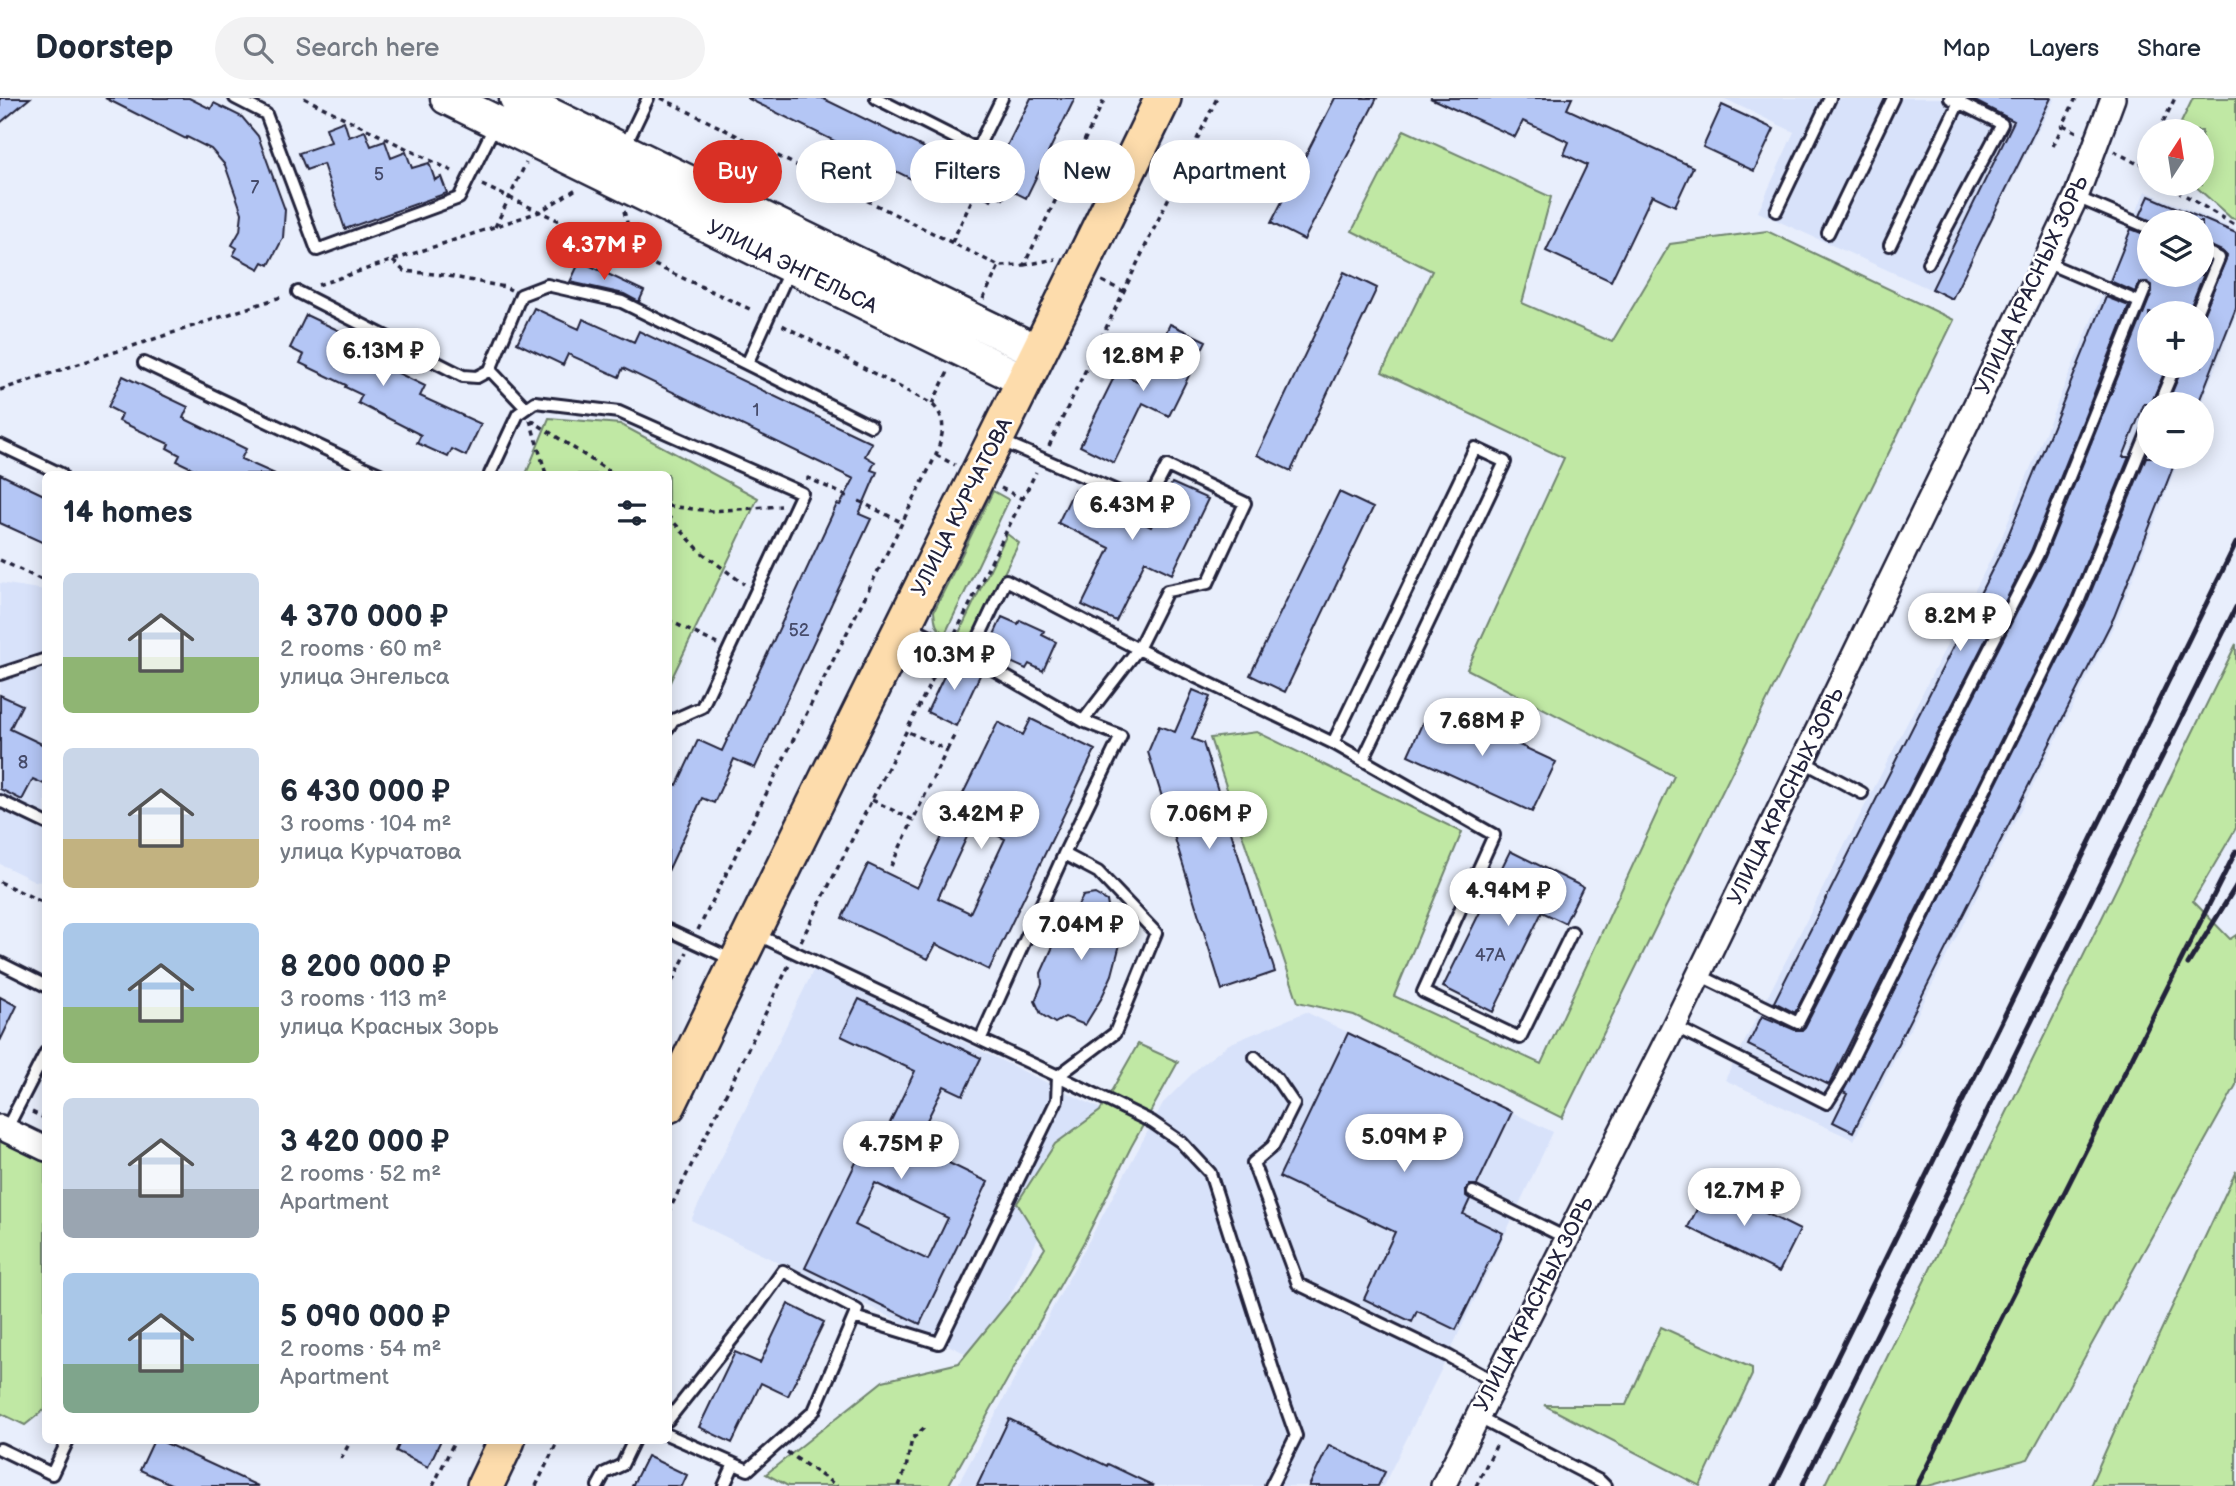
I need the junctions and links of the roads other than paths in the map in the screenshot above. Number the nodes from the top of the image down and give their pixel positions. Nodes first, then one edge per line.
1 (235, 98) edge
2 (447, 98) edge
3 (516, 98) edge
4 (648, 98) edge
5 (876, 98) edge
6 (1002, 98) edge
7 (1163, 98) edge
8 (1830, 98) edge
9 (1893, 98) edge
10 (2113, 98) edge
11 (1957, 100) edge
12 (496, 122) junction
13 (623, 150) junction
14 (2076, 197) junction
15 (1776, 211) dead end
16 (2137, 223) edge
17 (1828, 233) dead end
18 (1890, 245) dead end
19 (2214, 256) edge
20 (2045, 262) junction
21 (1928, 263) dead end
22 (791, 266) junction
23 (2214, 270) edge
24 (2145, 289) dead end
25 (298, 292) road end
26 (2137, 301) edge
27 (2139, 301) edge
28 (2137, 307) edge
29 (144, 363) dead end
30 (747, 364) junction
31 (1032, 366) junction
32 (490, 370) junction
33 (526, 408) junction
34 (871, 426) dead end
35 (996, 439) junction
36 (0, 445) edge
37 (2137, 458) edge
38 (357, 470) edge
39 (55, 471) edge
40 (491, 471) edge
41 (904, 623) junction
42 (1138, 649) junction
43 (970, 656) junction
44 (42, 660) edge
45 (0, 674) edge
46 (1083, 721) junction
47 (672, 722) edge
48 (1333, 743) junction
49 (1363, 760) junction
50 (1802, 761) junction
51 (1862, 793) dead end
52 (0, 801) edge
53 (42, 821) edge
54 (1064, 855) junction
55 (672, 931) edge
56 (1572, 932) dead end
57 (744, 947) junction
58 (0, 963) edge
59 (1699, 975) junction
60 (42, 984) edge
61 (1674, 1026) junction
62 (981, 1038) junction
63 (1255, 1057) dead end
64 (42, 1059) edge
65 (1058, 1076) junction
66 (672, 1097) edge
67 (3, 1128) edge
68 (42, 1147) edge
69 (1473, 1192) dead end
70 (1566, 1238) junction
71 (854, 1317) junction
72 (1495, 1382) junction
73 (672, 1415) edge
74 (1477, 1417) junction
75 (672, 1437) edge
76 (66, 1444) edge
77 (505, 1444) edge
78 (632, 1444) edge
79 (0, 1449) edge
80 (734, 1464) junction
81 (729, 1484) edge
82 (485, 1486) edge
83 (597, 1486) edge
84 (1271, 1486) edge
85 (1443, 1486) edge
86 (1605, 1486) edge

1 - 12 lane
2 - 12 main road, УЛИЦА ЭНГЕЛЬСА
3 - 13 main road, УЛИЦА ЭНГЕЛЬСА
4 - 13 lane
5 - 6 lane
7 - 31 main road, УЛИЦА КУРЧАТОВА
8 - 15 lane
9 - 17 lane
10 - 14 street, УЛИЦА КРАСНЫХ ЗОРЬ
11 - 18 lane
11 - 21 lane
12 - 22 main road, УЛИЦА ЭНГЕЛЬСА
13 - 31 main road, УЛИЦА ЭНГЕЛЬСА
14 - 16 lane
14 - 20 street, УЛИЦА КРАСНЫХ ЗОРЬ
19 - 23 lane
20 - 26 lane
20 - 50 street, УЛИЦА КРАСНЫХ ЗОРЬ
22 - 30 lane
22 - 31 main road, УЛИЦА ЭНГЕЛЬСА
24 - 27 lane
25 - 32 lane
28 - 59 lane
29 - 38 lane
30 - 32 lane
30 - 34 lane
31 - 35 main road, УЛИЦА КУРЧАТОВА
32 - 33 lane
33 - 40 lane
33 - 47 lane
35 - 41 main road, УЛИЦА КУРЧАТОВА
35 - 42 lane
36 - 39 lane
37 - 61 lane
41 - 43 lane
41 - 57 main road, УЛИЦА КУРЧАТОВА
42 - 43 lane
42 - 46 lane
42 - 48 lane
43 - 46 lane
44 - 45 lane
46 - 54 lane
48 - 49 lane
48 - 49 lane
49 - 56 lane
50 - 51 lane
50 - 59 street, УЛИЦА КРАСНЫХ ЗОРЬ
52 - 53 lane
54 - 62 lane
54 - 65 lane
55 - 57 lane
57 - 62 lane
57 - 66 main road, УЛИЦА КУРЧАТОВА
58 - 60 lane
59 - 61 street, УЛИЦА КРАСНЫХ ЗОРЬ
61 - 70 street, УЛИЦА КРАСНЫХ ЗОРЬ
62 - 65 lane
63 - 72 lane
64 - 67 lane
65 - 71 lane
65 - 84 lane
67 - 68 street
69 - 70 lane
70 - 72 street, УЛИЦА КРАСНЫХ ЗОРЬ
71 - 73 lane
71 - 80 lane
72 - 74 street, УЛИЦА КРАСНЫХ ЗОРЬ
74 - 85 street, УЛИЦА КРАСНЫХ ЗОРЬ
74 - 86 lane
75 - 80 lane
76 - 79 lane
77 - 82 main road
78 - 83 lane
80 - 81 lane

